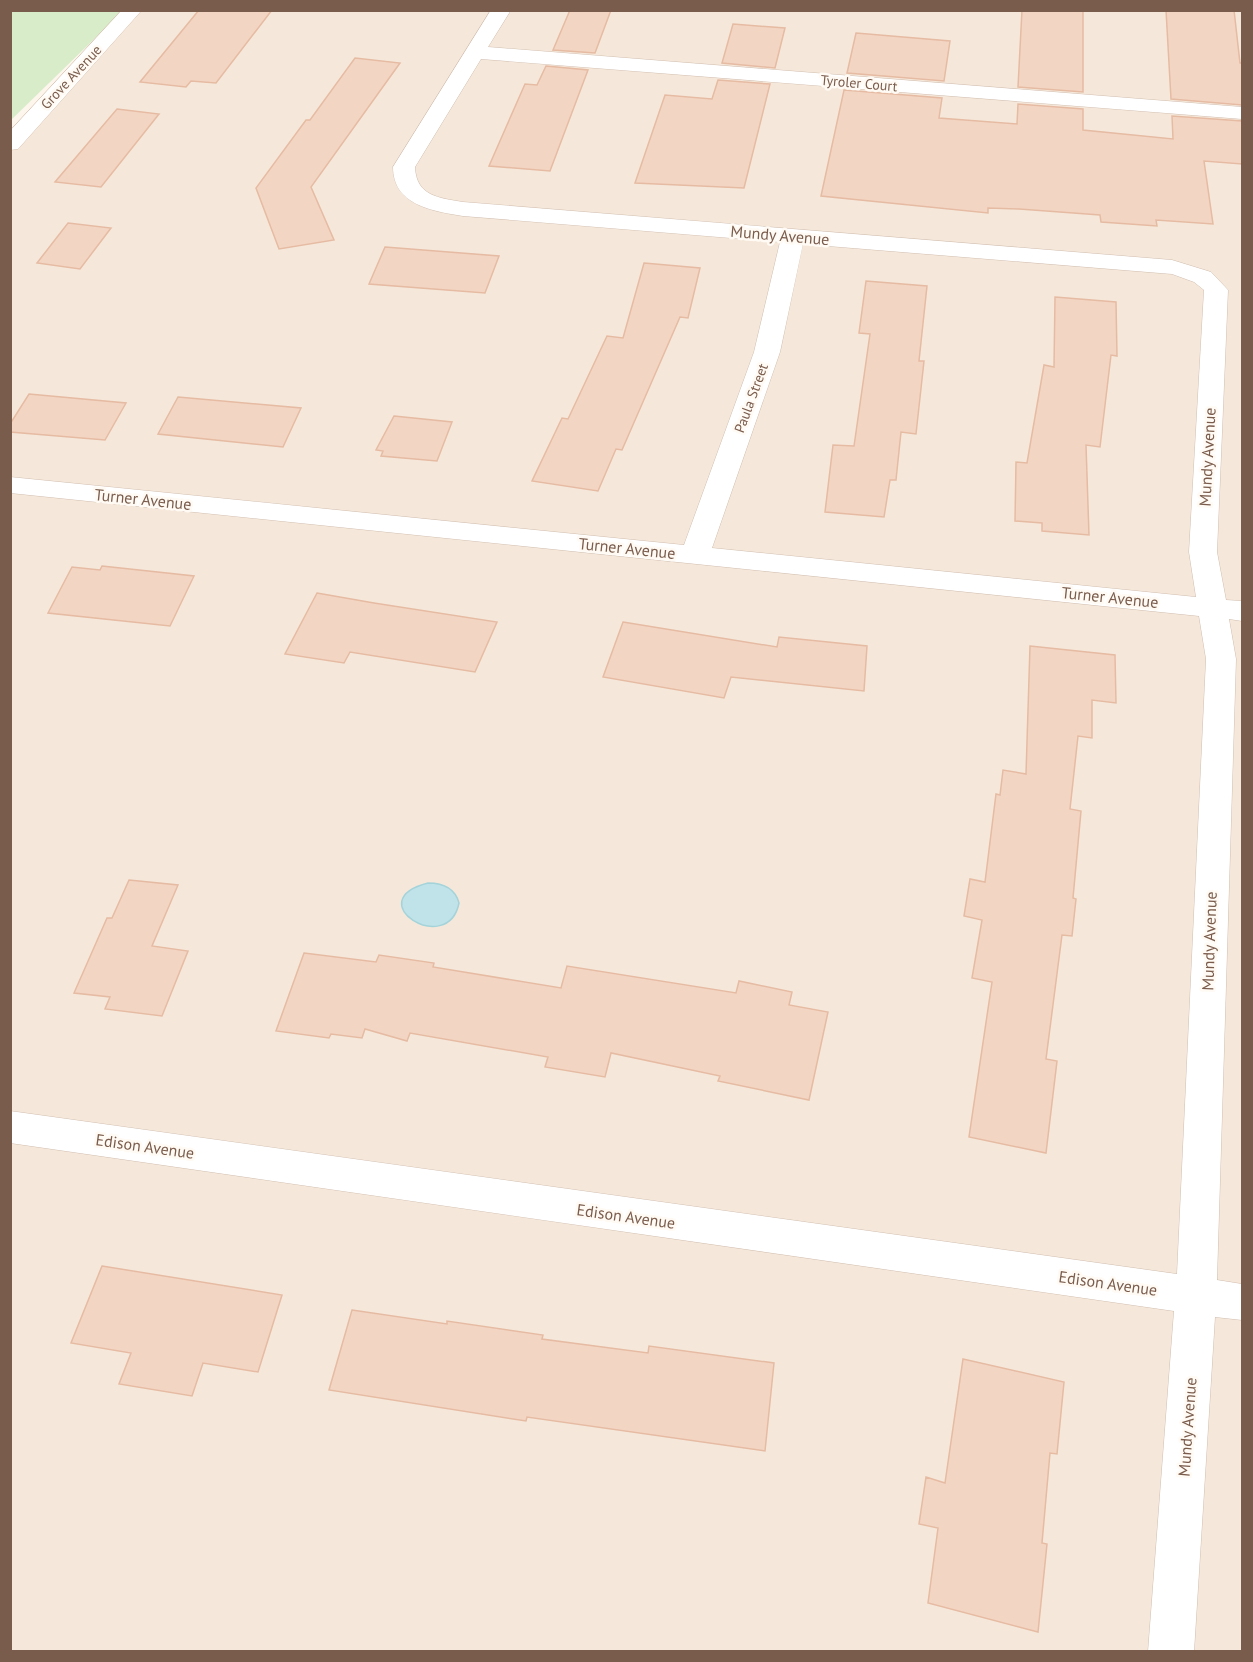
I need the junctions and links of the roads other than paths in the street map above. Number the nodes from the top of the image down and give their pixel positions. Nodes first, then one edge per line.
1 (133, 10) edge
2 (501, 10) edge
3 (476, 52) junction
4 (1242, 113) edge
5 (10, 144) edge
6 (793, 237) junction
7 (10, 485) edge
8 (694, 555) junction
9 (1212, 608) junction
10 (1242, 611) edge
11 (10, 1127) edge
12 (1196, 1295) junction
13 (1242, 1302) edge
14 (1171, 1652) edge

1 - 5 street, Grove Avenue
2 - 3 street, Mundy Avenue
3 - 4 street, Tyroler Court
3 - 6 street, Mundy Avenue
6 - 8 street, Paula Street
6 - 9 street, Mundy Avenue
7 - 8 street, Turner Avenue
8 - 9 street, Turner Avenue
9 - 10 street, Turner Avenue
9 - 12 street, Mundy Avenue
11 - 12 street, Edison Avenue
12 - 13 street, Edison Avenue
12 - 14 street, Mundy Avenue

